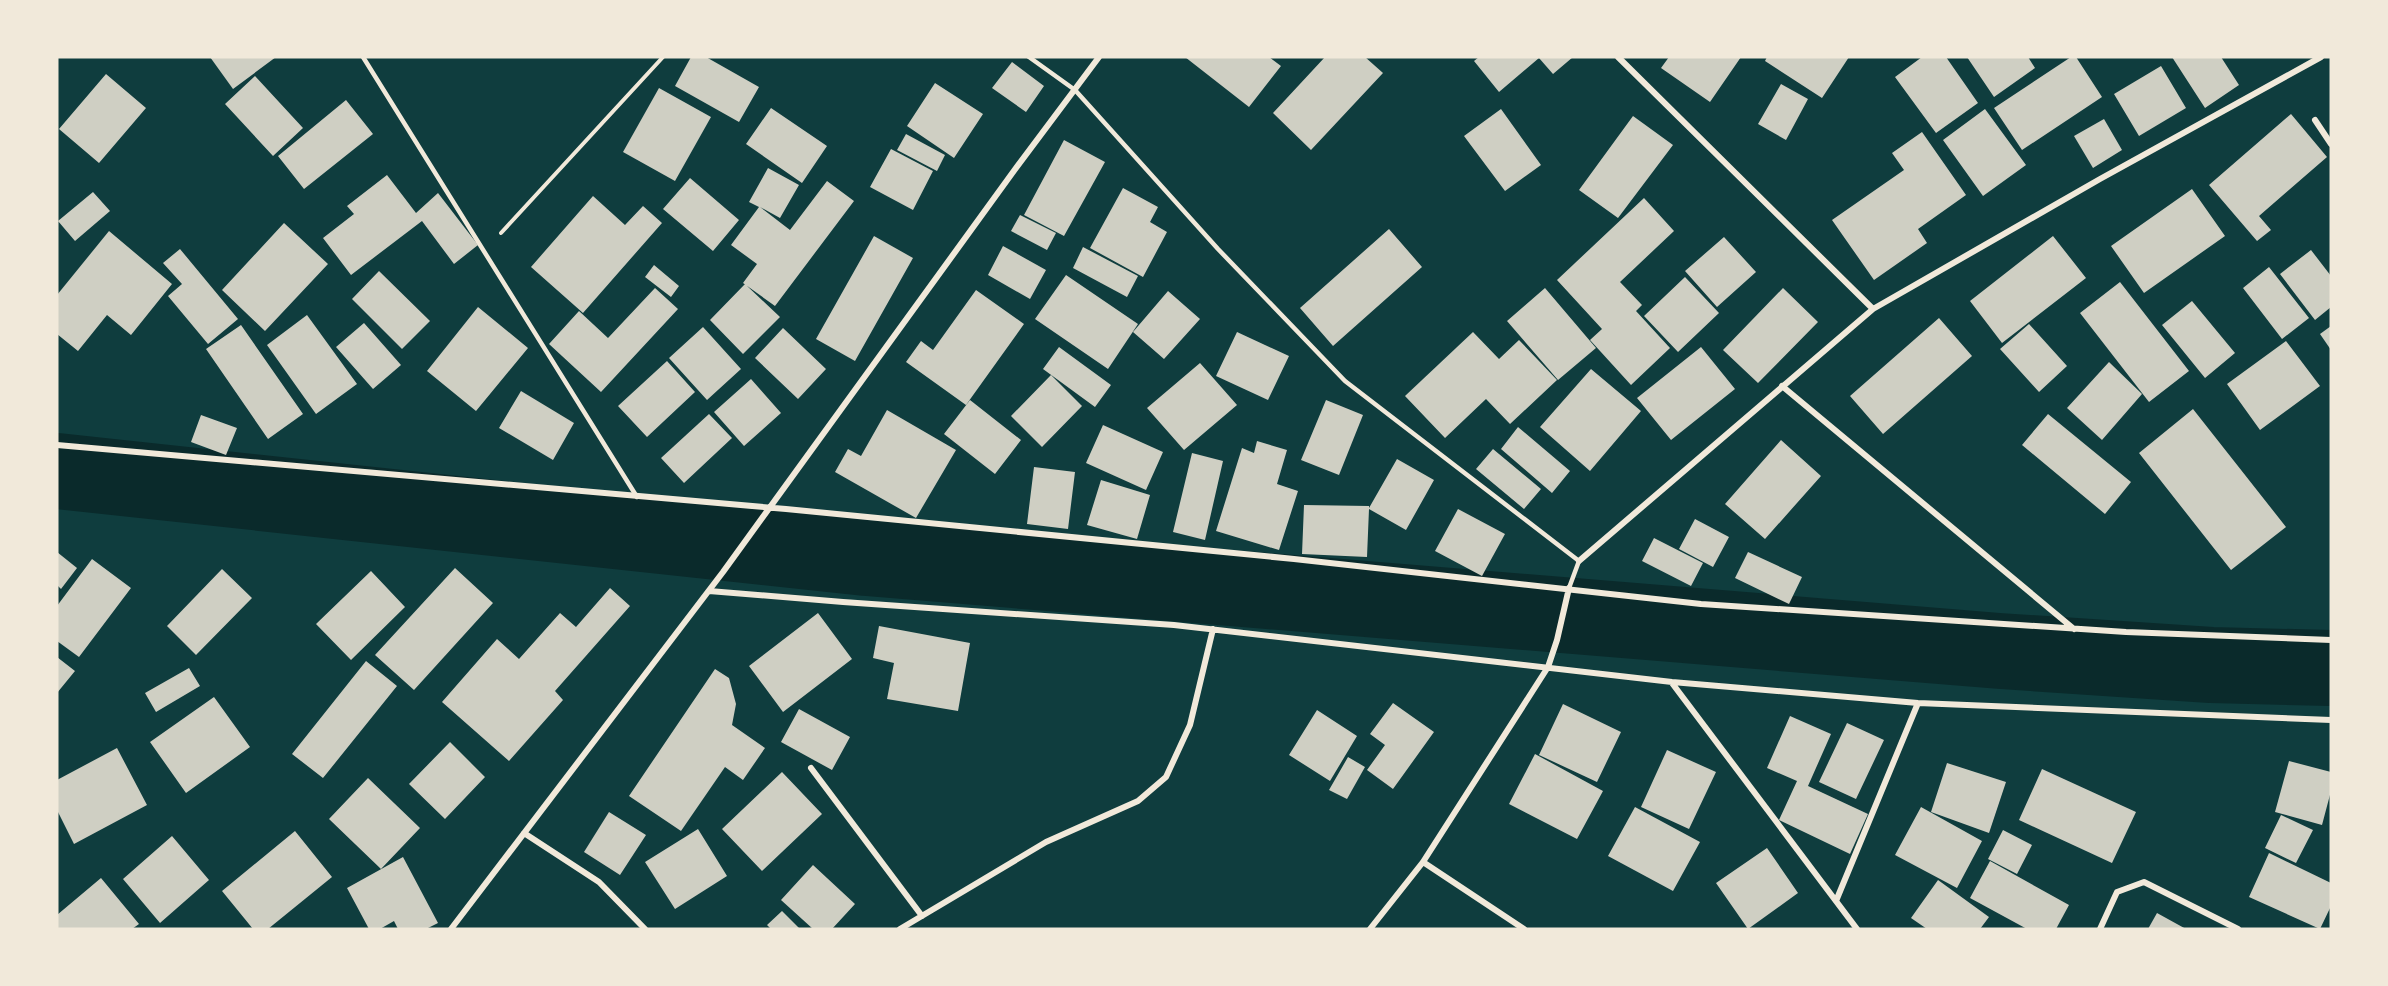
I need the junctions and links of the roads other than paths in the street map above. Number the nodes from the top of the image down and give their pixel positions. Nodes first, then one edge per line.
1 (363, 57) edge
2 (1029, 57) edge
3 (1099, 57) edge
4 (1618, 57) edge
5 (2321, 57) edge
6 (1075, 90) junction
7 (2315, 120) dead end
8 (2331, 144) edge
9 (1873, 309) junction
10 (1782, 386) junction
11 (57, 446) edge
12 (637, 497) junction
13 (771, 507) junction
14 (1578, 561) junction
15 (1569, 588) junction
16 (709, 591) junction
17 (1213, 629) junction
18 (2074, 629) junction
19 (2331, 640) edge
20 (1548, 667) junction
21 (1672, 682) junction
22 (1918, 703) junction
23 (2331, 720) edge
24 (811, 768) dead end
25 (524, 833) junction
26 (1423, 862) junction
27 (1836, 901) junction
28 (922, 916) junction
29 (450, 929) edge
30 (645, 929) edge
31 (900, 929) edge
32 (1370, 929) edge
33 (1524, 929) edge
34 (1857, 929) edge
35 (2100, 929) edge
36 (2238, 929) edge

1 - 12 lane
2 - 6 lane
3 - 6 street
4 - 9 street
5 - 9 street
6 - 13 street
6 - 14 lane
7 - 8 street
9 - 10 street
10 - 14 street
10 - 18 street
11 - 12 street
12 - 13 street
13 - 15 street
13 - 16 street
14 - 15 lane
15 - 18 street
15 - 20 street
16 - 17 street
16 - 25 street
17 - 20 street
17 - 28 street
18 - 19 street
20 - 21 street
20 - 26 street
21 - 22 street
21 - 27 street
22 - 23 street
22 - 27 street
24 - 28 street
25 - 29 street
25 - 30 street
26 - 32 street
26 - 33 street
27 - 34 street
28 - 31 street
35 - 36 street

